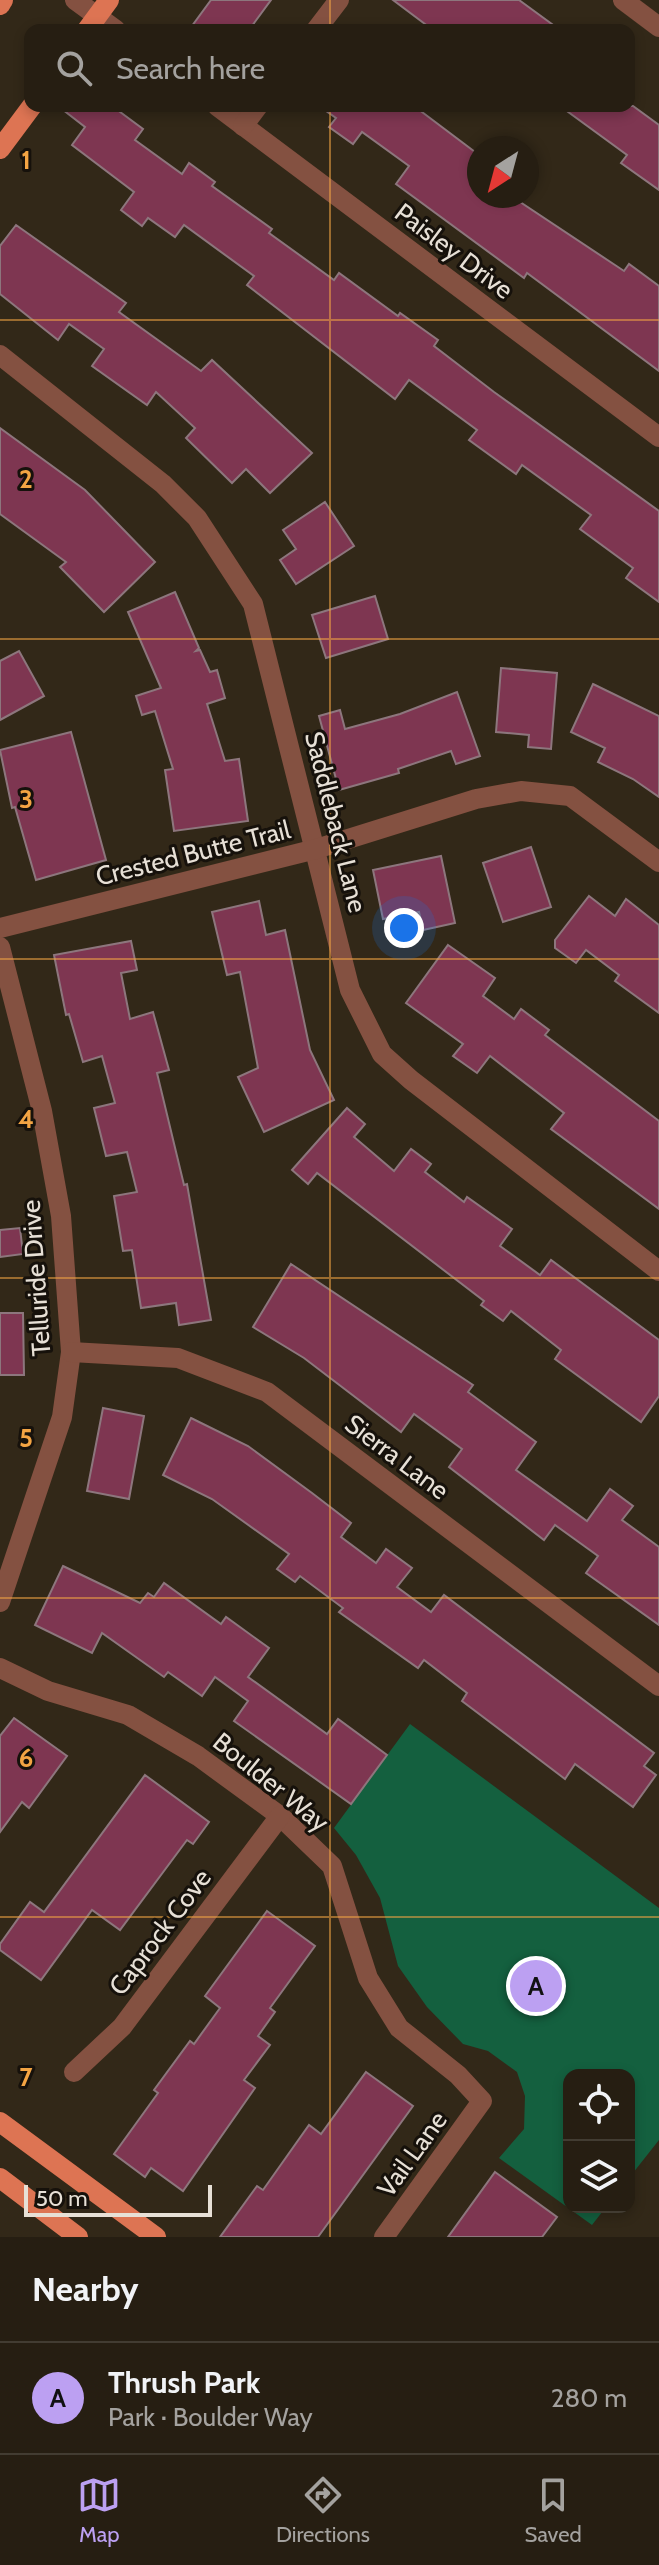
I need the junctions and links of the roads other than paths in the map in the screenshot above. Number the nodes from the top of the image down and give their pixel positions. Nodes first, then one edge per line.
1 (75, 0) edge
2 (339, 0) edge
3 (623, 0) edge
4 (98, 15) edge
5 (321, 24) edge
6 (659, 27) edge
7 (28, 112) edge
8 (225, 112) edge
9 (254, 112) edge
10 (243, 126) junction
11 (0, 149) edge
12 (0, 355) edge
13 (659, 437) edge
14 (316, 849) junction
15 (659, 862) edge
16 (0, 928) edge
17 (0, 947) edge
18 (659, 1271) edge
19 (71, 1352) junction
20 (0, 1602) edge
21 (0, 1668) edge
22 (659, 1686) edge
23 (280, 1816) junction
24 (74, 2072) dead end
25 (482, 2101) joint
26 (0, 2122) edge
27 (0, 2178) edge
28 (78, 2237) edge
29 (156, 2237) edge
30 (384, 2237) edge

1 - 4 street
2 - 5 street
3 - 6 street
7 - 11 main road
8 - 10 street, Paisley Drive
9 - 10 street
10 - 13 street, Paisley Drive
12 - 14 street, Saddleback Lane
14 - 15 street, Crested Butte Trail
14 - 16 street, Crested Butte Trail
14 - 18 street, Saddleback Lane
17 - 19 street, Telluride Drive
19 - 20 street, Telluride Drive
19 - 22 street, Sierra Lane
21 - 23 street, Boulder Way
23 - 24 street, Caprock Cove
23 - 25 street, Boulder Way
25 - 30 street, Vail Lane
26 - 29 main road
27 - 28 main road

